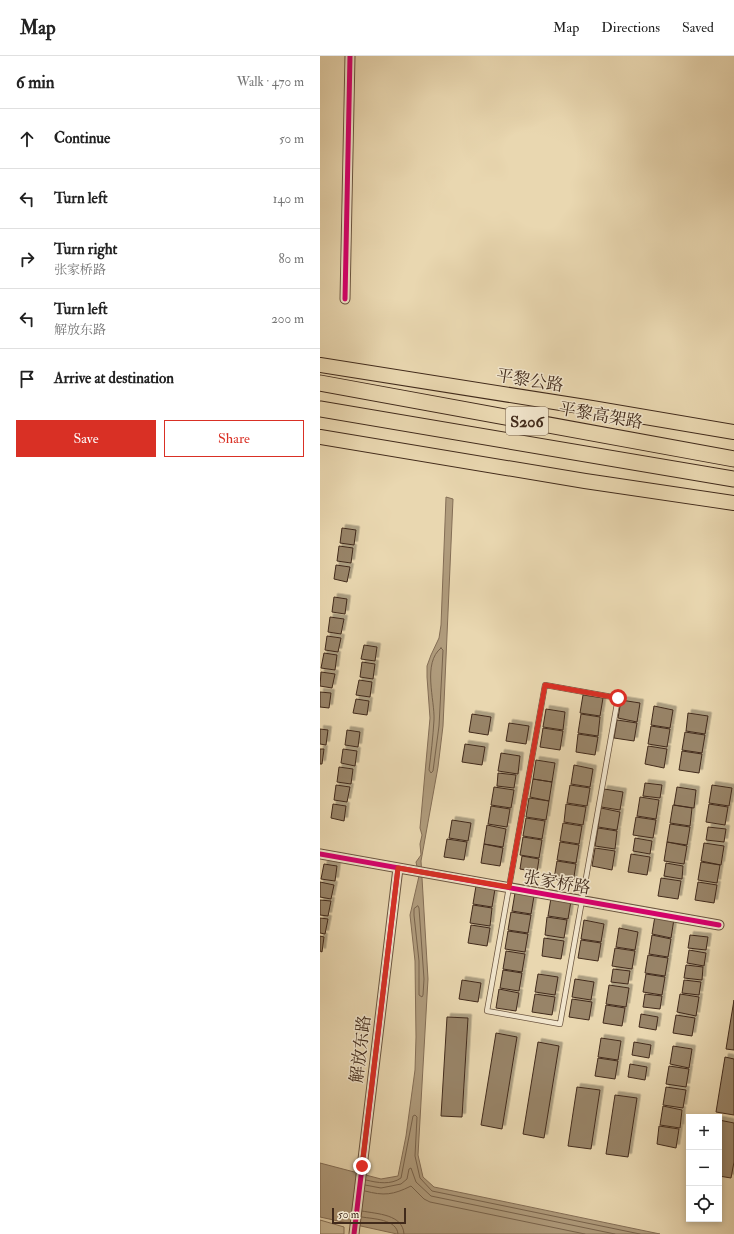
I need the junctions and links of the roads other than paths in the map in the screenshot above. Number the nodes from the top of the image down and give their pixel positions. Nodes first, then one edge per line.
1 (350, 56) edge
2 (345, 299) dead end
3 (320, 365) edge
4 (320, 383) edge
5 (320, 409) edge
6 (734, 432) edge
7 (320, 437) edge
8 (734, 459) edge
9 (734, 479) edge
10 (734, 503) edge
11 (320, 854) edge
12 (398, 868) junction
13 (509, 887) junction
14 (582, 900) junction
15 (719, 925) dead end
16 (354, 1233) edge

1 - 2 street
3 - 6 main road, 平黎公路
4 - 8 highway, 平黎高架路 / S206
5 - 9 highway, S206
7 - 10 main road
11 - 12 street, 张家桥路
12 - 13 street, 张家桥路
12 - 16 street, 解放东路
13 - 14 street, 张家桥路
13 - 14 lane
13 - 14 lane
14 - 15 street, 张家桥路

